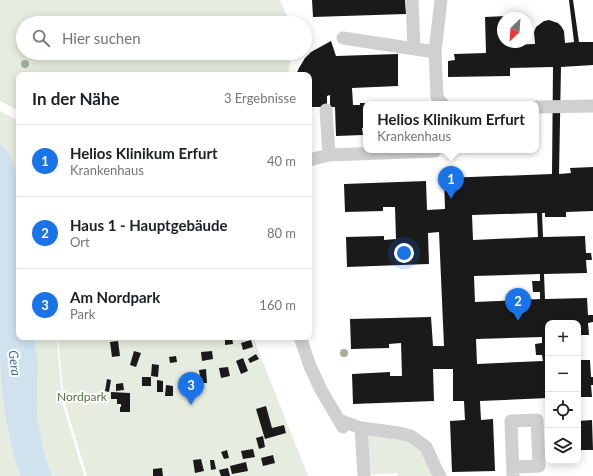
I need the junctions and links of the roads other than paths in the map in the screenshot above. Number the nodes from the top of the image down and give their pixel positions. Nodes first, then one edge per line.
1 (412, 0) edge
2 (441, 0) edge
3 (444, 0) edge
4 (343, 38) dead end
5 (414, 49) junction
6 (435, 52) junction
7 (439, 101) edge
8 (593, 106) edge
9 (539, 107) edge
10 (326, 110) dead end
11 (400, 153) edge
12 (329, 155) junction
13 (312, 159) edge
14 (301, 340) edge
15 (361, 428) junction
16 (364, 475) dead end
17 (440, 476) edge

1 - 5 lane
2 - 3 lane
2 - 6 lane
4 - 5 lane
5 - 6 lane
6 - 7 lane
8 - 9 lane
10 - 12 lane
11 - 12 lane
12 - 13 lane
14 - 15 lane
15 - 16 lane
15 - 17 lane

